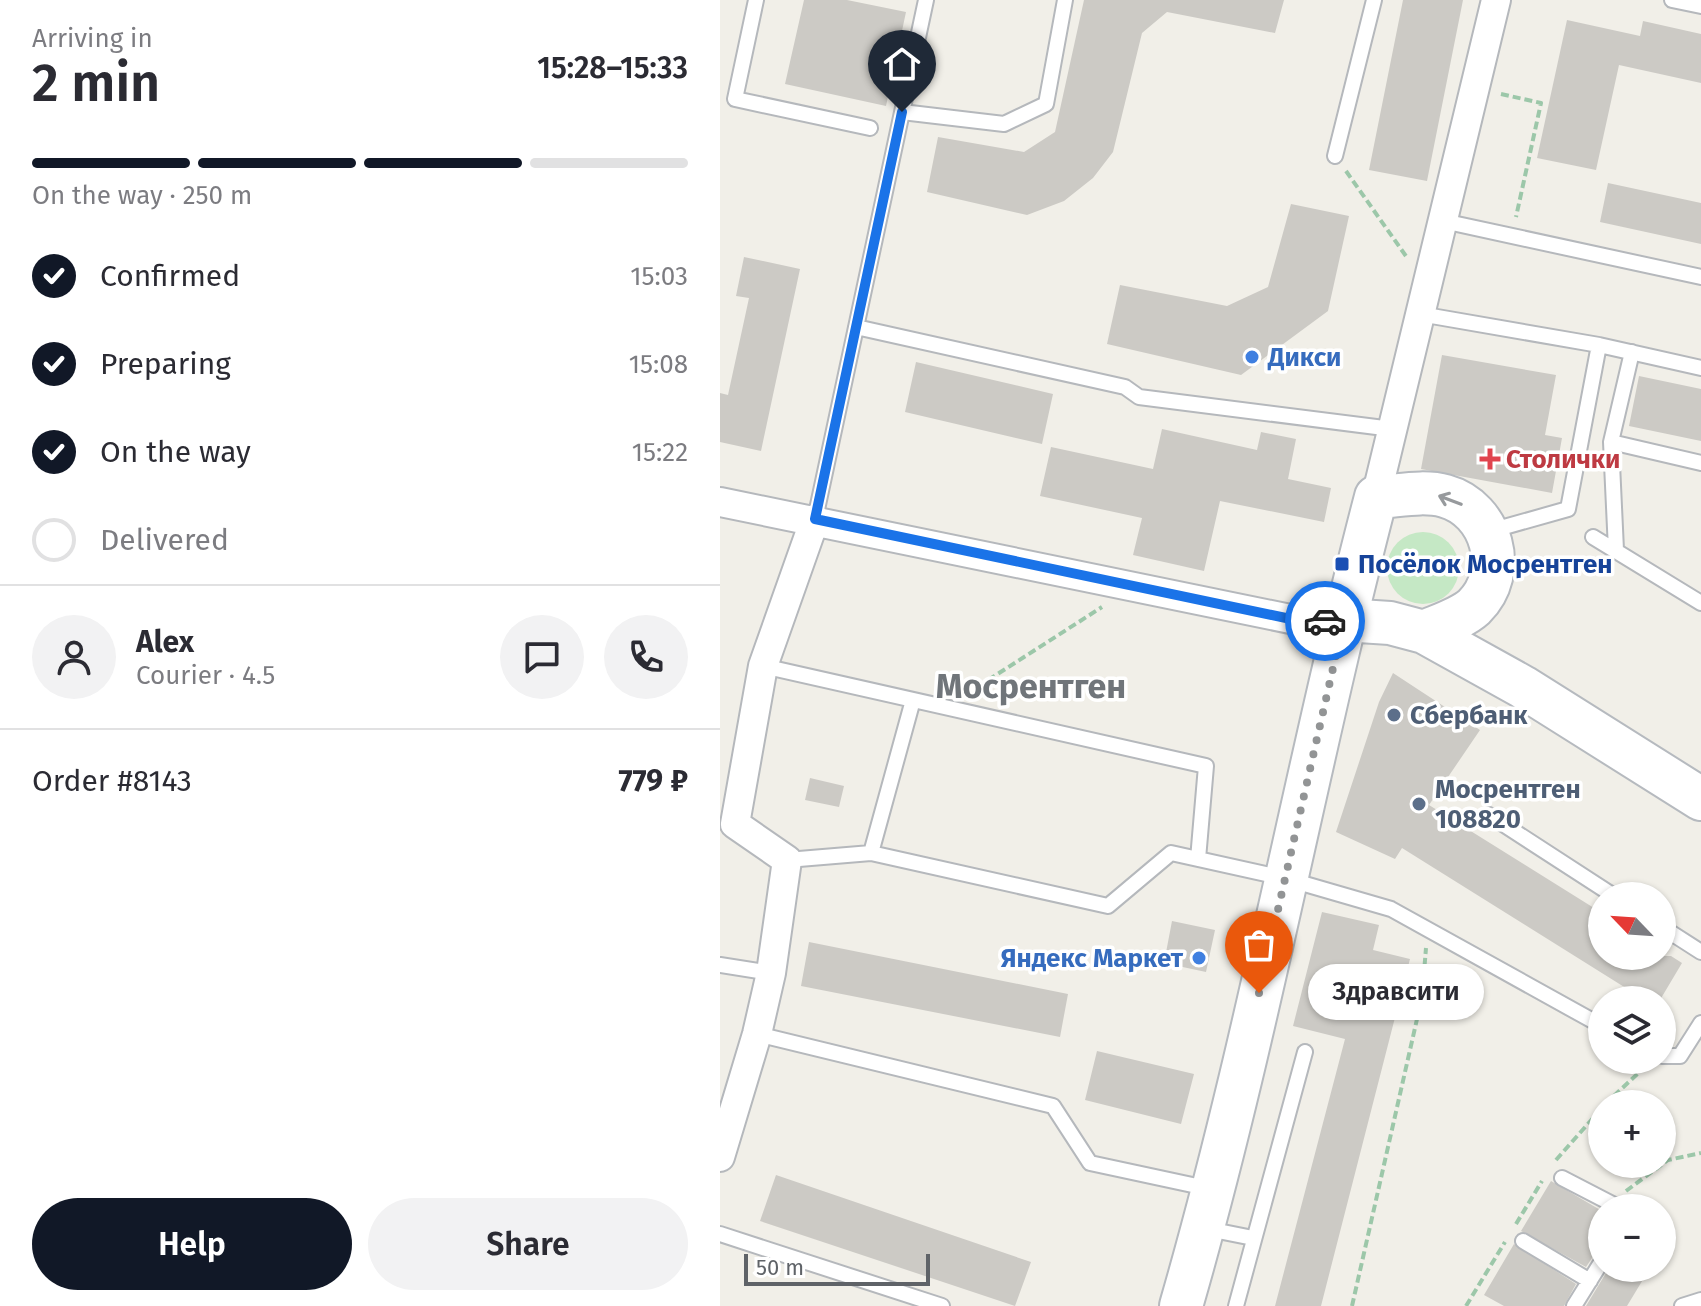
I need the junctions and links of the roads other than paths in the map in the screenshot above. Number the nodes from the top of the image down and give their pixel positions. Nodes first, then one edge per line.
1 (756, 0) edge
2 (926, 0) edge
3 (1065, 0) edge
4 (1374, 0) edge
5 (1496, 0) edge
6 (1672, 0) edge
7 (1701, 6) edge
8 (902, 112) junction
9 (870, 128) dead end
10 (1335, 156) road end
11 (1443, 221) junction
12 (1701, 277) edge
13 (1420, 314) junction
14 (856, 327) junction
15 (1599, 345) junction
16 (1632, 352) junction
17 (1701, 368) edge
18 (1392, 429) junction
19 (1611, 442) junction
20 (1701, 463) edge
21 (1376, 497) junction
22 (720, 502) edge
23 (815, 519) junction
24 (1488, 532) junction
25 (1593, 537) dead end
26 (1616, 550) junction
27 (1701, 603) edge
28 (1344, 620) junction
29 (1424, 632) junction
30 (763, 666) junction
31 (913, 700) junction
32 (1701, 799) edge
33 (1489, 815) dead end
34 (727, 824) edge
35 (871, 853) junction
36 (1198, 859) junction
37 (787, 860) junction
38 (1284, 878) junction
39 (1592, 882) edge
40 (1676, 936) edge
41 (1701, 952) edge
42 (720, 965) edge
43 (771, 973) junction
44 (1588, 1018) edge
45 (1701, 1023) edge
46 (757, 1034) junction
47 (1305, 1052) dead end
48 (1676, 1056) edge
49 (722, 1143) edge
50 (1562, 1178) dead end
51 (1593, 1194) edge
52 (1209, 1209) junction
53 (720, 1234) edge
54 (1253, 1238) junction
55 (1523, 1241) dead end
56 (1588, 1280) edge
57 (1589, 1282) edge
58 (1701, 1300) edge
59 (942, 1306) edge
60 (1181, 1306) edge
61 (1236, 1306) edge
62 (1574, 1306) edge
63 (1682, 1306) edge

1 - 9 lane
2 - 8 lane
3 - 8 lane
4 - 10 lane
5 - 11 street
6 - 7 lane
8 - 14 lane
11 - 12 lane
11 - 13 street
13 - 15 lane
13 - 18 street
14 - 18 lane
14 - 23 lane
15 - 16 lane
15 - 24 lane
16 - 17 lane
16 - 19 lane
18 - 21 street
19 - 20 lane
19 - 26 lane
24 -> 21 street
21 - 28 street
22 - 23 street
23 - 28 street
23 - 30 street
24 - 29 street
25 - 26 lane
26 - 27 lane
28 - 29 street
28 - 38 street
29 - 32 street
30 - 31 lane
30 - 34 street
31 - 35 lane
31 - 36 lane
33 - 39 lane
34 - 37 street
35 - 36 lane
35 - 37 lane
36 - 38 lane
37 - 43 street
38 - 44 lane
38 - 52 street
40 - 41 lane
42 - 43 lane
43 - 46 street
45 - 48 lane
46 - 49 street
46 - 52 lane
47 - 54 lane
50 - 51 lane
52 - 54 lane
52 - 60 street
53 - 59 lane
54 - 61 lane
55 - 56 lane
57 - 62 lane
58 - 63 lane

